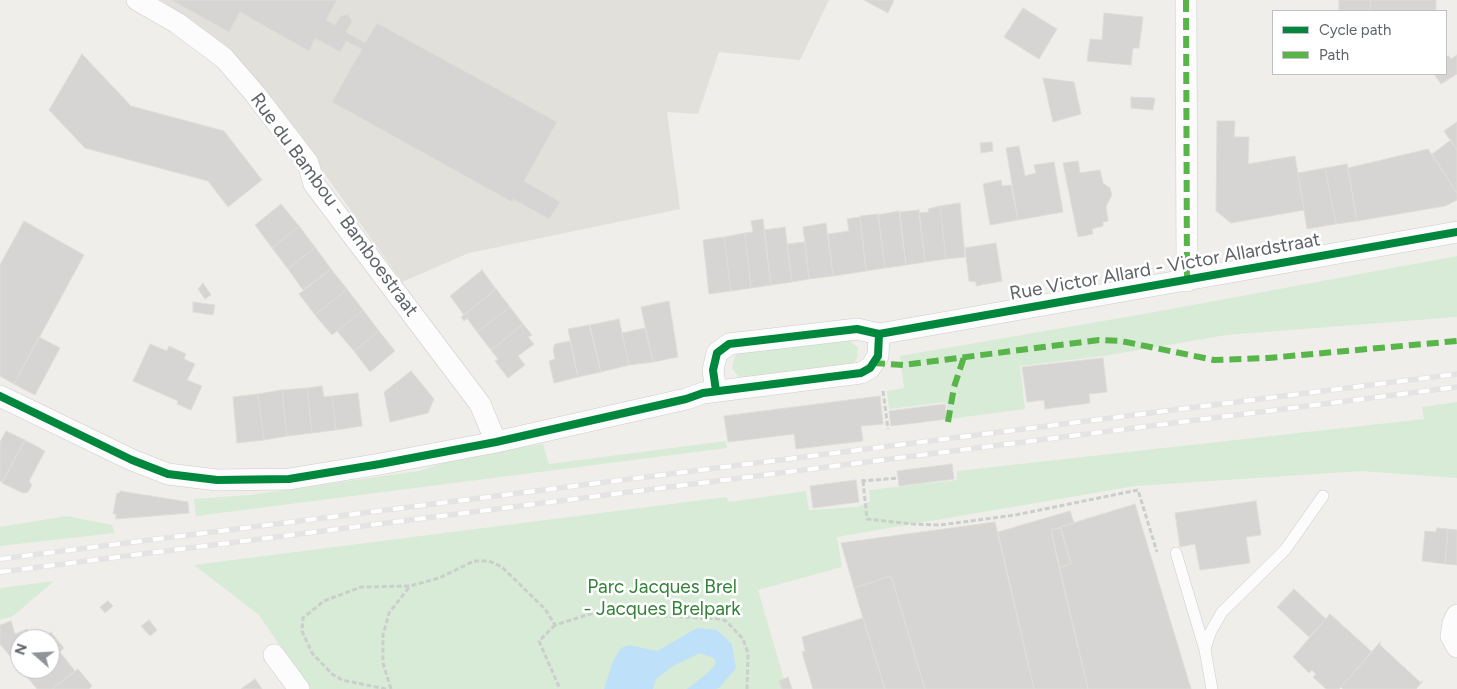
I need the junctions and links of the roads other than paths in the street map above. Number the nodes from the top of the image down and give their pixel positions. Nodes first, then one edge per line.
1 (137, 0) edge
2 (1186, 0) edge
3 (1457, 232) edge
4 (1187, 281) junction
5 (879, 334) junction
6 (716, 391) junction
7 (0, 396) edge
8 (496, 442) junction
9 (1323, 496) dead end
10 (1176, 553) dead end
11 (1457, 616) edge
12 (1457, 647) edge
13 (1204, 650) junction
14 (274, 655) dead end
15 (299, 689) edge
16 (1212, 689) edge

1 - 8 street, Rue du Bambou - Bamboestraat
2 - 4 street
3 - 4 street, Rue Victor Allard - Victor Allardstraat
4 - 5 street, Rue Victor Allard - Victor Allardstraat
5 - 6 street
5 - 6 street, Rue Victor Allard - Victor Allardstraat
6 - 8 street
7 - 8 street
9 - 13 lane
10 - 13 lane
11 - 12 street
13 - 16 lane
14 - 15 street

